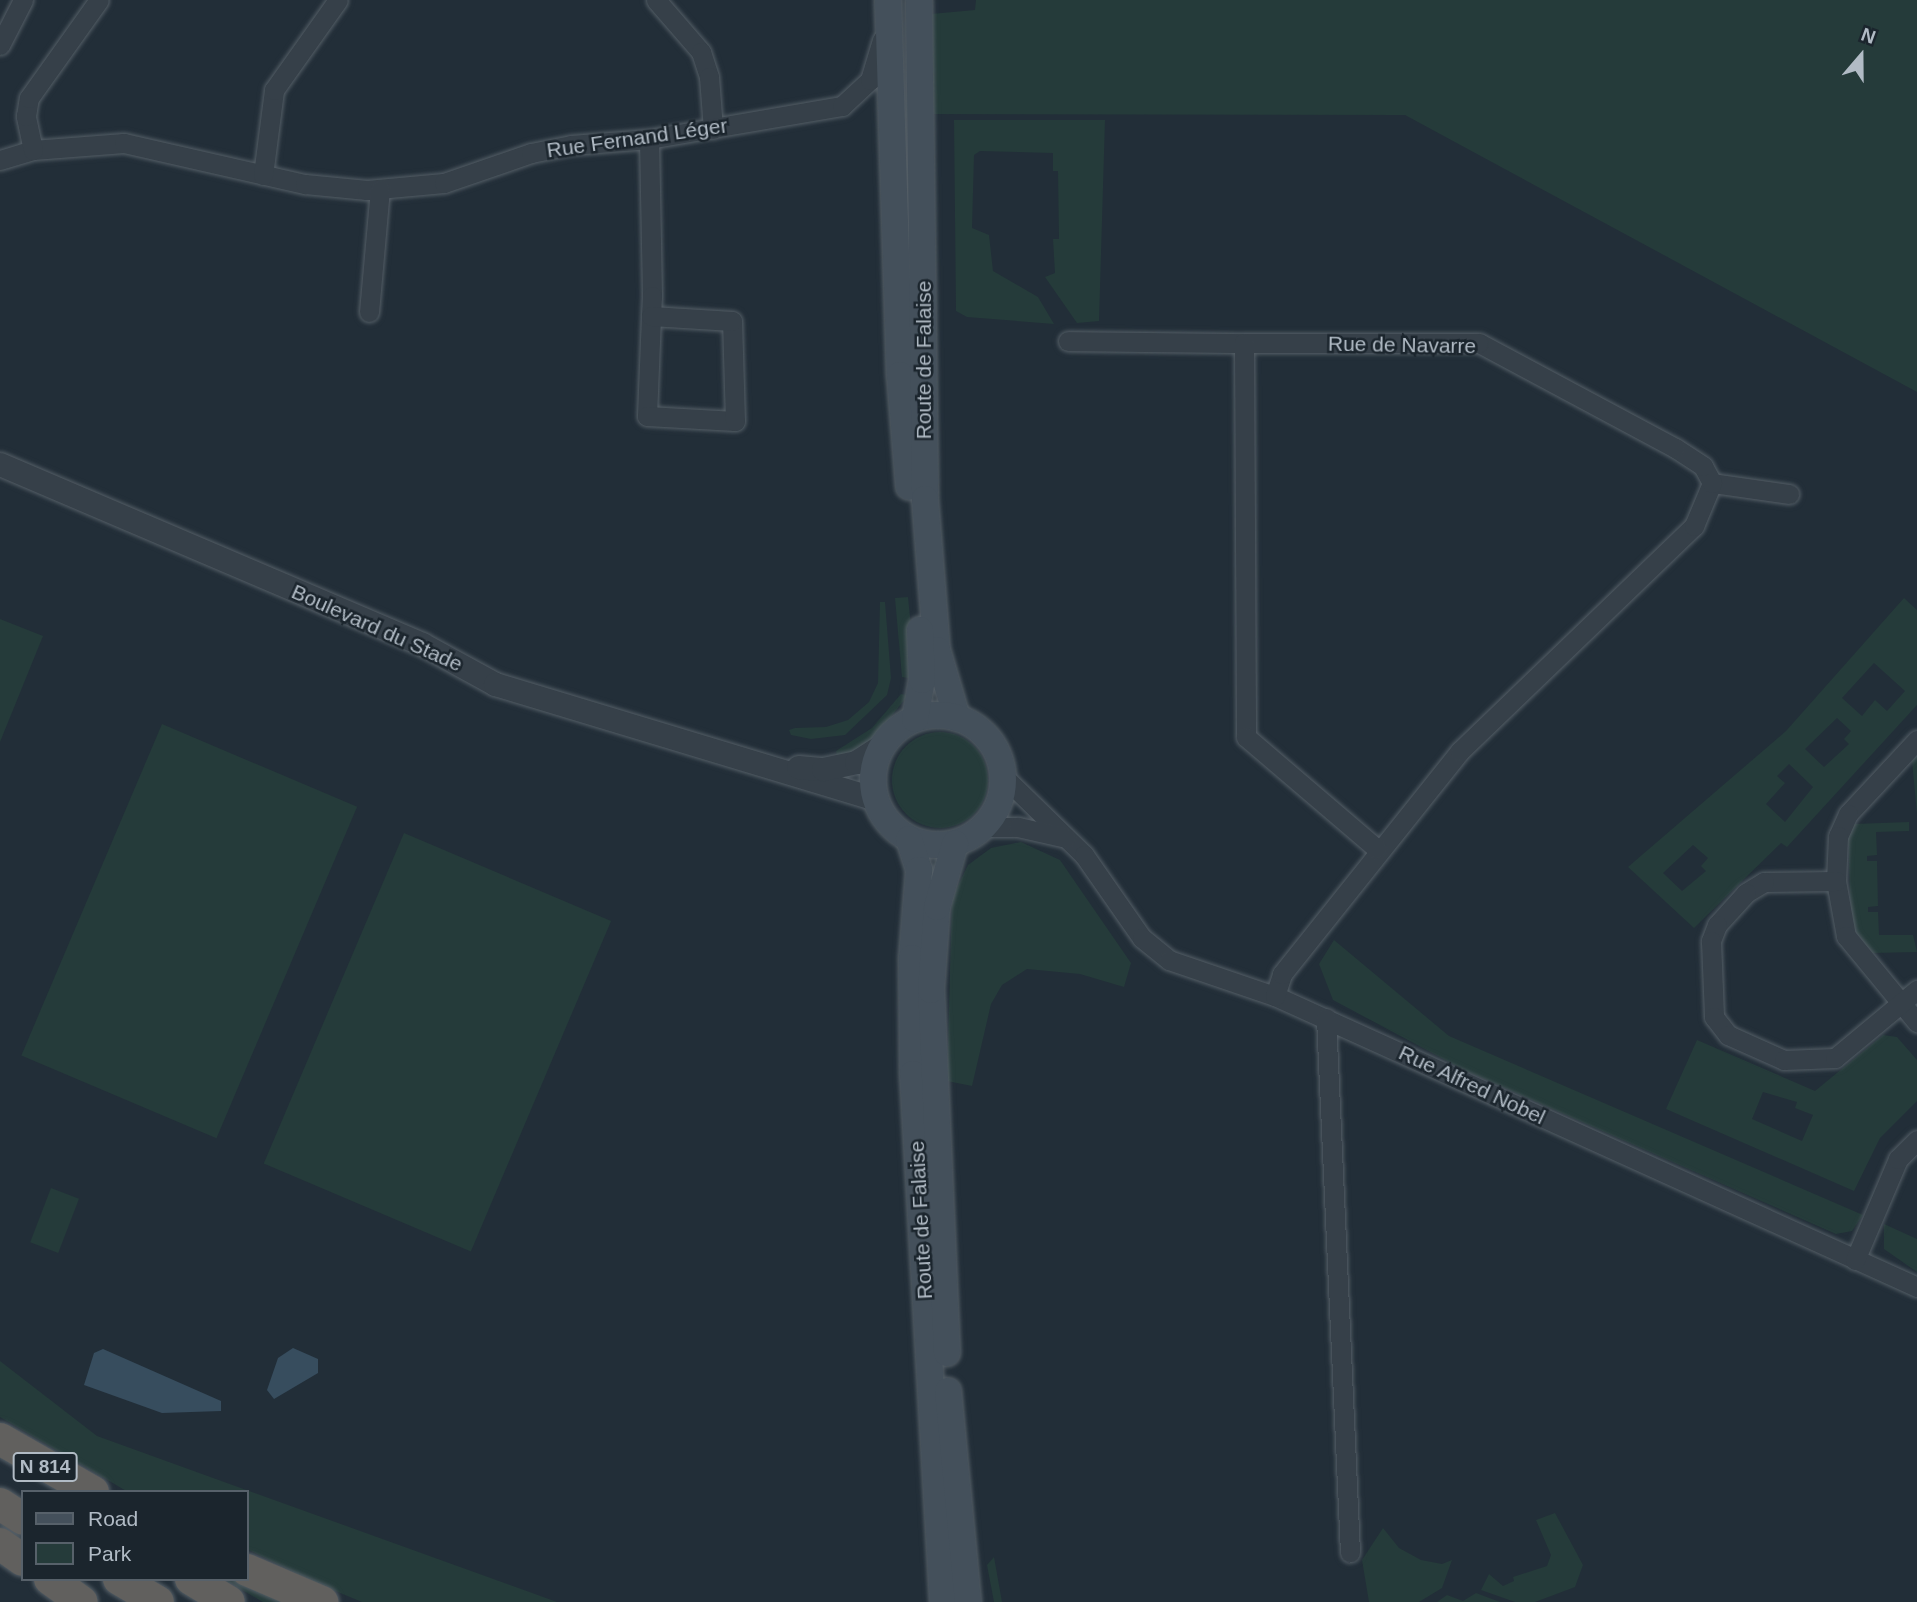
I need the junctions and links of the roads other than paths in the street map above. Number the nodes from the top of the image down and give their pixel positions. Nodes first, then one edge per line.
1 (23, 0) edge
2 (99, 0) edge
3 (338, 0) edge
4 (656, 0) edge
5 (919, 0) edge
6 (888, 4) edge
7 (0, 45) edge
8 (713, 129) junction
9 (649, 139) junction
10 (33, 150) junction
11 (0, 160) edge
12 (263, 175) junction
13 (380, 189) junction
14 (369, 312) dead end
15 (651, 316) junction
16 (1068, 341) dead end
17 (1244, 343) junction
18 (0, 464) edge
19 (1712, 483) junction
20 (1789, 494) dead end
21 (957, 718) junction
22 (915, 719) junction
23 (1917, 740) edge
24 (883, 745) junction
25 (763, 764) junction
26 (1003, 776) junction
27 (875, 799) junction
28 (984, 827) junction
29 (1066, 838) junction
30 (909, 839) junction
31 (955, 844) junction
32 (1377, 849) junction
33 (1836, 881) junction
34 (1275, 996) junction
35 (1909, 997) edge
36 (1325, 1018) junction
37 (1917, 1022) edge
38 (1917, 1140) edge
39 (1855, 1260) junction
40 (1917, 1287) edge
41 (0, 1439) edge
42 (0, 1460) edge
43 (45, 1490) edge
44 (89, 1490) edge
45 (0, 1504) edge
46 (21, 1518) edge
47 (0, 1544) edge
48 (1350, 1552) dead end
49 (21, 1559) edge
50 (248, 1570) edge
51 (53, 1581) edge
52 (122, 1581) edge
53 (194, 1581) edge
54 (82, 1602) edge
55 (158, 1602) edge
56 (229, 1602) edge
57 (322, 1602) edge
58 (943, 1602) edge
59 (968, 1602) edge

1 - 7 street
2 - 10 street
3 - 12 street
4 - 8 street
5 - 21 main road, Route de Falaise
6 - 8 street, Rue Fernand Léger
6 - 22 main road, Route de Falaise
8 - 9 street, Rue Fernand Léger
9 - 13 street, Rue Fernand Léger
9 - 15 street
10 - 11 street, Rue Fernand Léger
10 - 12 street, Rue Fernand Léger
12 - 13 street, Rue Fernand Léger
13 - 14 street
15 - 15 street
16 - 17 street, Rue de Navarre
17 - 19 street, Rue de Navarre
17 - 32 street
18 - 25 street, Boulevard du Stade
19 - 20 street
19 - 32 street
21 - 22 main road
21 - 26 main road
22 - 24 main road
23 - 33 street
24 - 25 street, Boulevard du Stade
24 - 27 main road
25 - 27 street, Boulevard du Stade
26 - 28 main road
26 - 29 street, Rue Alfred Nobel
27 - 30 main road
28 - 29 street
28 - 31 main road
29 - 34 street, Rue Alfred Nobel
30 - 31 main road
30 - 58 main road, Route de Falaise
31 - 59 main road, Route de Falaise
32 - 34 street
33 - 35 street
33 - 35 street
34 - 36 street, Rue Alfred Nobel
35 - 37 street
36 - 39 street, Rue Alfred Nobel
36 - 48 street
38 - 39 street
39 - 40 street, Rue Alfred Nobel
41 - 44 highway, N 814
42 - 43 highway, N 814
45 - 46 highway, N 814
47 - 49 highway
50 - 57 highway
51 - 54 highway
52 - 55 highway
53 - 56 highway

